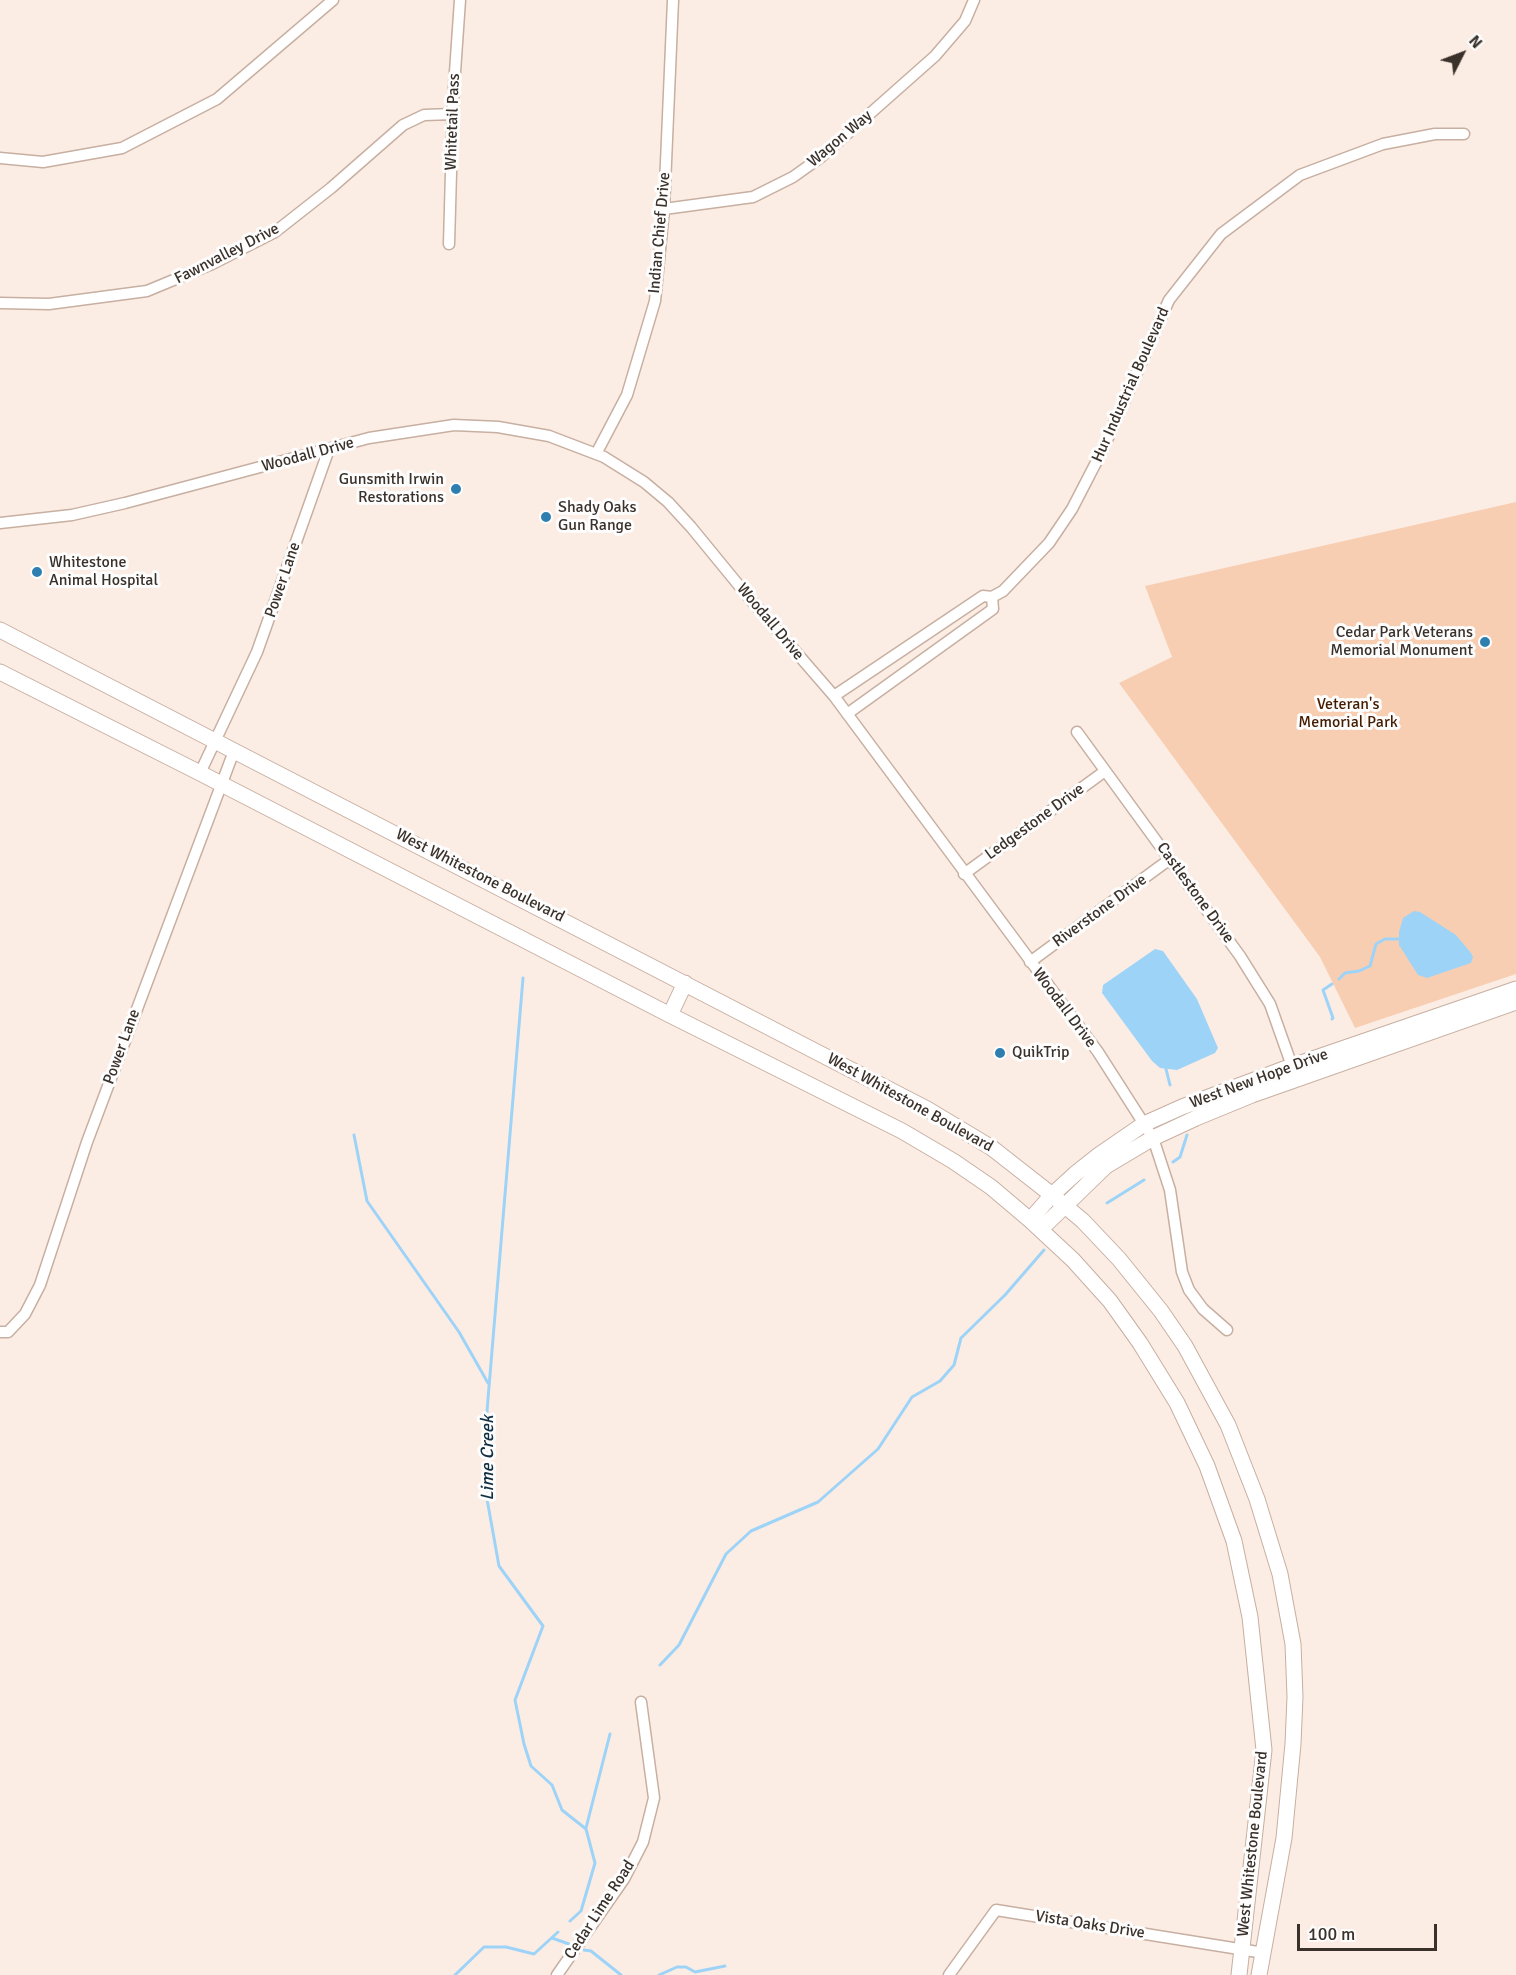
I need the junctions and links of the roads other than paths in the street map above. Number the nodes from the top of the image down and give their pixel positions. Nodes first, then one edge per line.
1 (333, 0) edge
2 (460, 0) edge
3 (672, 0) edge
4 (974, 0) edge
5 (453, 114) junction
6 (1464, 134) dead end
7 (0, 158) edge
8 (664, 209) junction
9 (449, 244) dead end
10 (0, 303) edge
11 (329, 449) junction
12 (596, 454) junction
13 (0, 523) edge
14 (993, 597) junction
15 (0, 630) edge
16 (0, 672) edge
17 (834, 696) junction
18 (847, 714) junction
19 (1077, 732) dead end
20 (216, 741) junction
21 (234, 751) junction
22 (1105, 771) junction
23 (200, 773) junction
24 (221, 784) junction
25 (1170, 859) junction
26 (964, 874) junction
27 (1030, 962) junction
28 (685, 982) junction
29 (1516, 989) edge
30 (1516, 1002) edge
31 (670, 1015) junction
32 (1292, 1066) junction
33 (1144, 1124) junction
34 (1153, 1138) junction
35 (1052, 1195) junction
36 (1065, 1205) junction
37 (1035, 1225) junction
38 (1227, 1330) dead end
39 (0, 1332) edge
40 (641, 1702) dead end
41 (1242, 1950) junction
42 (1263, 1953) junction
43 (557, 1975) edge
44 (949, 1975) edge
45 (1239, 1975) edge
46 (1259, 1975) edge

1 - 7 street
2 - 5 street, Whitetail Pass
3 - 8 street, Indian Chief Drive
4 - 8 street, Wagon Way
5 - 9 street, Whitetail Pass
5 - 10 street, Fawnvalley Drive
6 - 14 street, Hur Industrial Boulevard
8 - 12 street, Indian Chief Drive
11 - 12 street, Woodall Drive
11 - 13 street, Woodall Drive
11 - 20 street, Power Lane
12 - 17 street, Woodall Drive
14 - 17 street, Hur Industrial Boulevard
14 - 18 street
15 - 20 main road, West Whitestone Boulevard
16 - 23 main road, West Whitestone Boulevard
17 - 18 street, Woodall Drive
18 - 26 street, Woodall Drive
19 - 22 street, Castlestone Drive
20 - 21 main road, West Whitestone Boulevard
20 - 23 street, Power Lane
21 - 24 street, Power Lane
21 - 28 main road, West Whitestone Boulevard
22 - 25 street, Castlestone Drive
22 - 26 street, Ledgestone Drive
23 - 24 main road, West Whitestone Boulevard
24 - 31 main road, West Whitestone Boulevard
24 - 39 street, Power Lane
25 - 27 street, Riverstone Drive
25 - 32 street, Castlestone Drive
26 - 27 street, Woodall Drive
27 - 33 street, Woodall Drive
28 - 31 main road
28 - 35 main road, West Whitestone Boulevard
29 - 32 main road, West New Hope Drive
30 - 34 main road, West New Hope Drive
31 - 37 main road, West Whitestone Boulevard
32 - 33 main road, West New Hope Drive
33 - 34 street, Woodall Drive
33 - 35 main road, West New Hope Drive
34 - 36 main road, West New Hope Drive
34 - 38 street, Woodall Drive
35 - 36 main road, West Whitestone Boulevard
35 - 37 main road, West New Hope Drive
36 - 37 main road, West New Hope Drive
36 - 42 main road, West Whitestone Boulevard
37 - 41 main road, West Whitestone Boulevard
40 - 43 street, Cedar Lime Road
41 - 42 street, Vista Oaks Drive
41 - 44 street, Vista Oaks Drive
41 - 45 main road, West Whitestone Boulevard
42 - 46 main road, West Whitestone Boulevard

